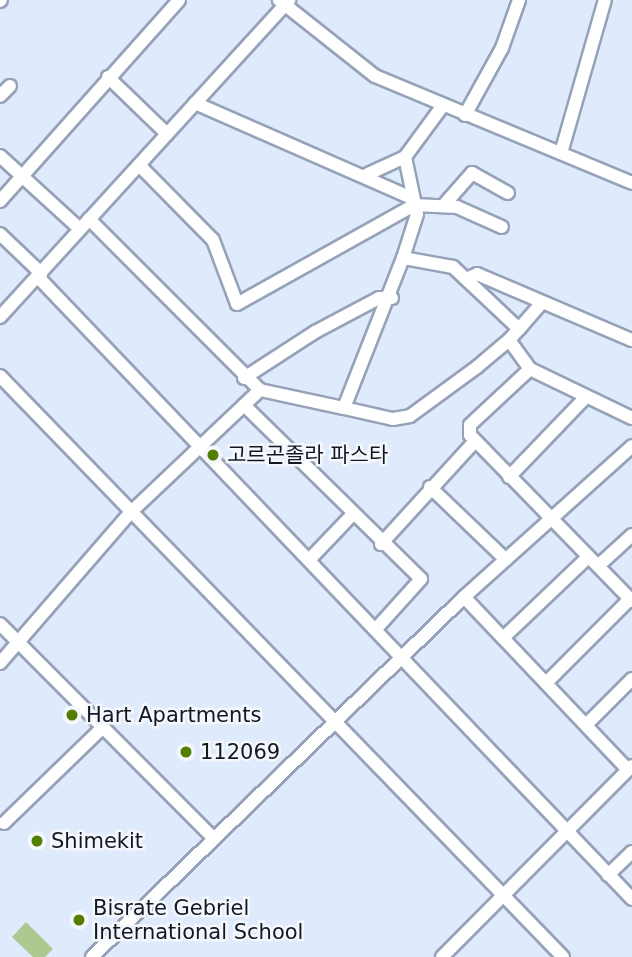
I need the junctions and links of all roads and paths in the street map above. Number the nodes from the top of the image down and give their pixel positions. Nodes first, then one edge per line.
1 (179, 0) edge
2 (519, 0) edge
3 (591, 0) edge
4 (284, 2) edge
5 (605, 3) edge
6 (108, 77) junction
7 (10, 86) dead end
8 (0, 96) edge
9 (195, 103) junction
10 (441, 108) junction
11 (465, 114) junction
12 (167, 134) junction
13 (561, 153) junction
14 (0, 156) edge
15 (405, 157) junction
16 (139, 165) junction
17 (368, 174) junction
18 (22, 177) junction
19 (632, 183) edge
20 (508, 193) dead end
21 (0, 201) edge
22 (413, 202) junction
23 (443, 206) junction
24 (85, 224) junction
25 (502, 227) dead end
26 (0, 234) edge
27 (403, 258) junction
28 (39, 275) junction
29 (466, 279) junction
30 (392, 298) junction
31 (542, 303) junction
32 (1, 313) edge
33 (519, 329) junction
34 (631, 336) edge
35 (509, 340) junction
36 (530, 369) junction
37 (0, 376) edge
38 (244, 378) junction
39 (260, 390) junction
40 (584, 399) junction
41 (244, 405) junction
42 (344, 408) junction
43 (632, 418) edge
44 (475, 441) junction
45 (199, 445) junction
46 (632, 446) edge
47 (509, 477) junction
48 (430, 487) junction
49 (131, 512) junction
50 (352, 515) junction
51 (552, 522) junction
52 (632, 535) edge
53 (381, 544) junction
54 (309, 560) junction
55 (506, 560) junction
56 (593, 562) junction
57 (464, 597) junction
58 (631, 600) edge
59 (0, 624) edge
60 (376, 629) junction
61 (503, 638) junction
62 (16, 639) junction
63 (405, 660) junction
64 (0, 663) edge
65 (632, 679) edge
66 (546, 683) junction
67 (337, 725) junction
68 (586, 725) junction
69 (103, 727) junction
70 (630, 768) edge
71 (4, 823) dead end
72 (568, 829) junction
73 (214, 839) junction
74 (632, 852) edge
75 (608, 875) junction
76 (501, 894) junction
77 (632, 899) edge
78 (92, 957) edge
79 (442, 957) edge
80 (563, 957) edge

1 - 6 street
2 - 11 street
3 - 5 street
4 - 9 street
4 - 10 street
5 - 13 street
6 - 12 street
6 - 18 street
7 - 8 street
9 - 12 street
9 - 17 street
10 - 11 street
10 - 15 street
11 - 13 street
12 - 16 street
13 - 19 street
14 - 18 street
15 - 17 street
15 - 22 street
16 - 22 street
16 - 24 street
17 - 22 street
18 - 21 street
18 - 24 street
20 - 23 street
22 - 23 street
22 - 27 street
23 - 25 street
24 - 28 street
24 - 38 street
26 - 28 street
27 - 29 street
27 - 30 street
28 - 32 street
28 - 45 street
29 - 31 street
29 - 33 street
30 - 38 street
30 - 42 street
31 - 33 street
31 - 34 street
33 - 35 street
35 - 36 street
35 - 42 street
36 - 40 street
36 - 44 street
37 - 49 street
38 - 39 street
39 - 41 street
39 - 42 street
40 - 43 street
40 - 47 street
41 - 45 street
41 - 50 street
44 - 47 street
44 - 48 street
45 - 49 street
45 - 54 street
46 - 51 street
47 - 51 street
48 - 53 street
48 - 55 street
49 - 62 street
49 - 67 street
50 - 53 street
50 - 54 street
51 - 55 street
51 - 56 street
52 - 56 street
53 - 60 street
54 - 60 street
55 - 57 street
56 - 58 street
56 - 61 street
57 - 61 street
57 - 63 street
58 - 66 street
59 - 62 street
60 - 63 street
61 - 66 street
62 - 64 street
62 - 69 street
63 - 67 street
63 - 72 street
65 - 68 street
66 - 68 street
67 - 73 street
67 - 76 street
68 - 70 street
69 - 71 street
69 - 73 street
70 - 72 street
72 - 75 street
72 - 76 street
73 - 78 street
74 - 75 street
75 - 77 street
76 - 79 street
76 - 80 street

